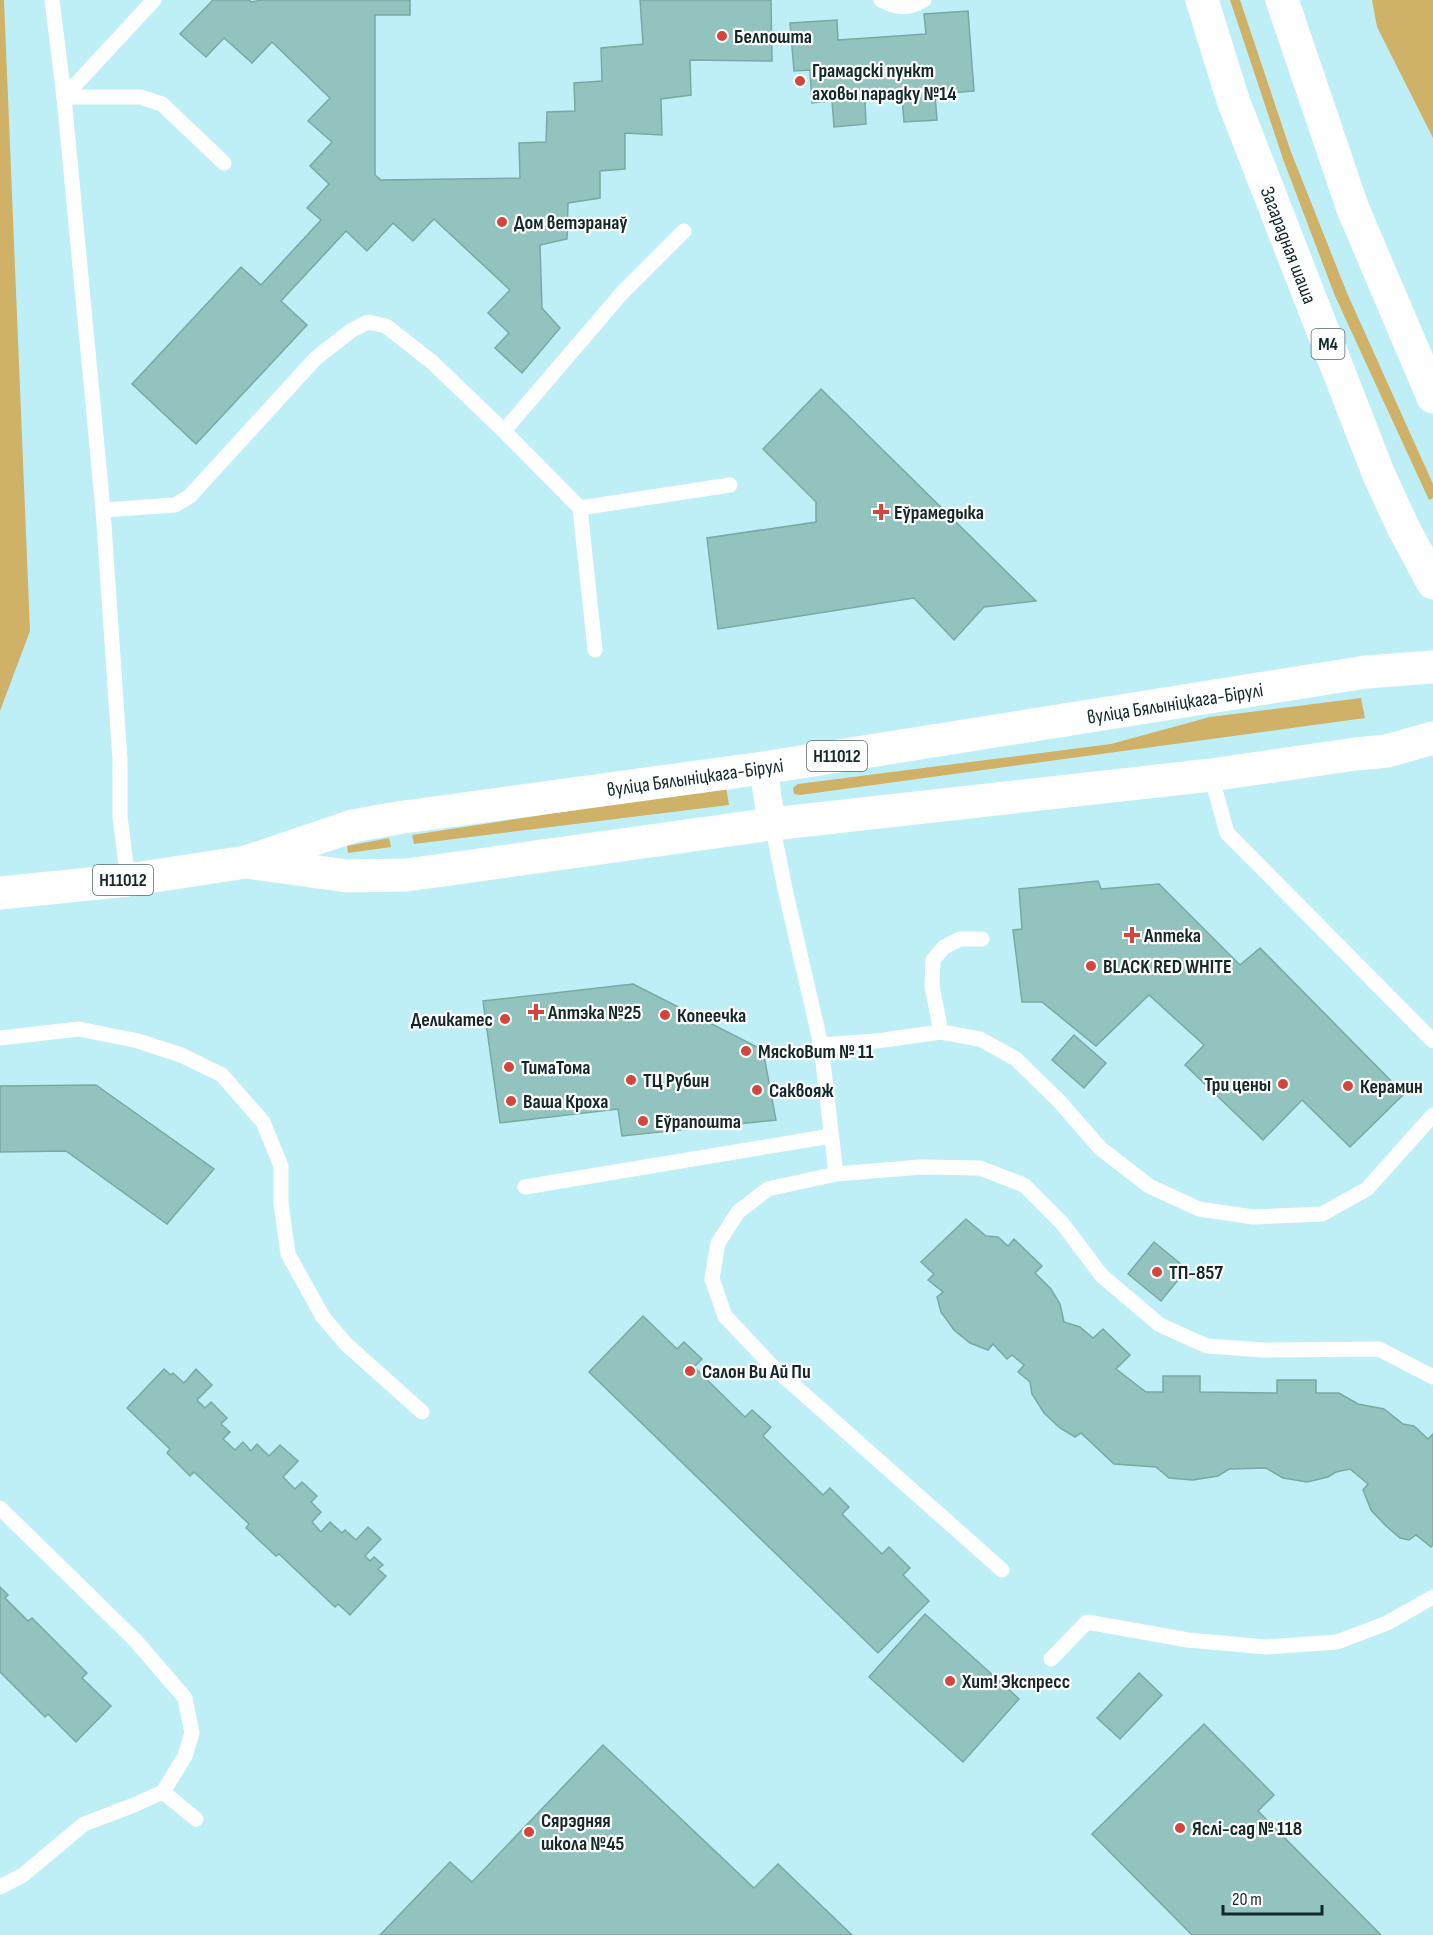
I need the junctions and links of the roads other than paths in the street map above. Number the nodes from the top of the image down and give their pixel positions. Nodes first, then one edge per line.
1 (52, 0) edge
2 (154, 0) edge
3 (880, 0) edge
4 (924, 0) edge
5 (1202, 0) edge
6 (1282, 0) edge
7 (64, 97) junction
8 (224, 163) dead end
9 (684, 231) dead end
10 (1433, 397) edge
11 (504, 431) junction
12 (730, 485) dead end
13 (580, 508) junction
14 (103, 510) junction
15 (1433, 583) edge
16 (595, 650) dead end
17 (1433, 667) edge
18 (1433, 738) edge
19 (763, 768) junction
20 (1212, 775) junction
21 (772, 824) junction
22 (246, 862) junction
23 (128, 880) junction
24 (0, 893) edge
25 (982, 939) dead end
26 (941, 1032) junction
27 (0, 1038) edge
28 (1433, 1041) edge
29 (821, 1045) junction
30 (1433, 1115) edge
31 (831, 1136) junction
32 (836, 1174) junction
33 (525, 1187) dead end
34 (1433, 1377) edge
35 (422, 1412) dead end
36 (0, 1508) edge
37 (1002, 1570) dead end
38 (1433, 1597) edge
39 (1052, 1659) dead end
40 (163, 1792) junction
41 (196, 1819) dead end
42 (0, 1887) edge

1 - 7 lane
2 - 7 lane
3 - 4 lane
5 - 15 main road, Загарадная шаша / М4
6 - 10 main road
7 - 8 lane
7 - 14 lane
9 - 11 lane
11 - 13 lane
11 - 14 lane
12 - 13 lane
13 - 16 lane
14 - 23 lane
17 - 19 main road, вуліца Бялыніцкага-Бірулі / Н11012
18 - 20 main road, вуліца Бялыніцкага-Бірулі / Н11012
19 - 21 street
19 - 22 main road, вуліца Бялыніцкага-Бірулі / Н11012
20 - 21 main road, вуліца Бялыніцкага-Бірулі / Н11012
20 - 28 lane
21 - 22 main road, вуліца Бялыніцкага-Бірулі / Н11012
21 - 29 lane
22 - 23 main road, вуліца Бялыніцкага-Бірулі / Н11012
23 - 24 main road, вуліца Бялыніцкага-Бірулі / Н11012
25 - 26 lane
26 - 29 lane
26 - 30 lane
27 - 35 lane
29 - 31 lane
31 - 32 lane
31 - 33 lane
32 - 34 lane
32 - 37 lane
36 - 40 lane
38 - 39 lane
40 - 41 lane
40 - 42 lane

